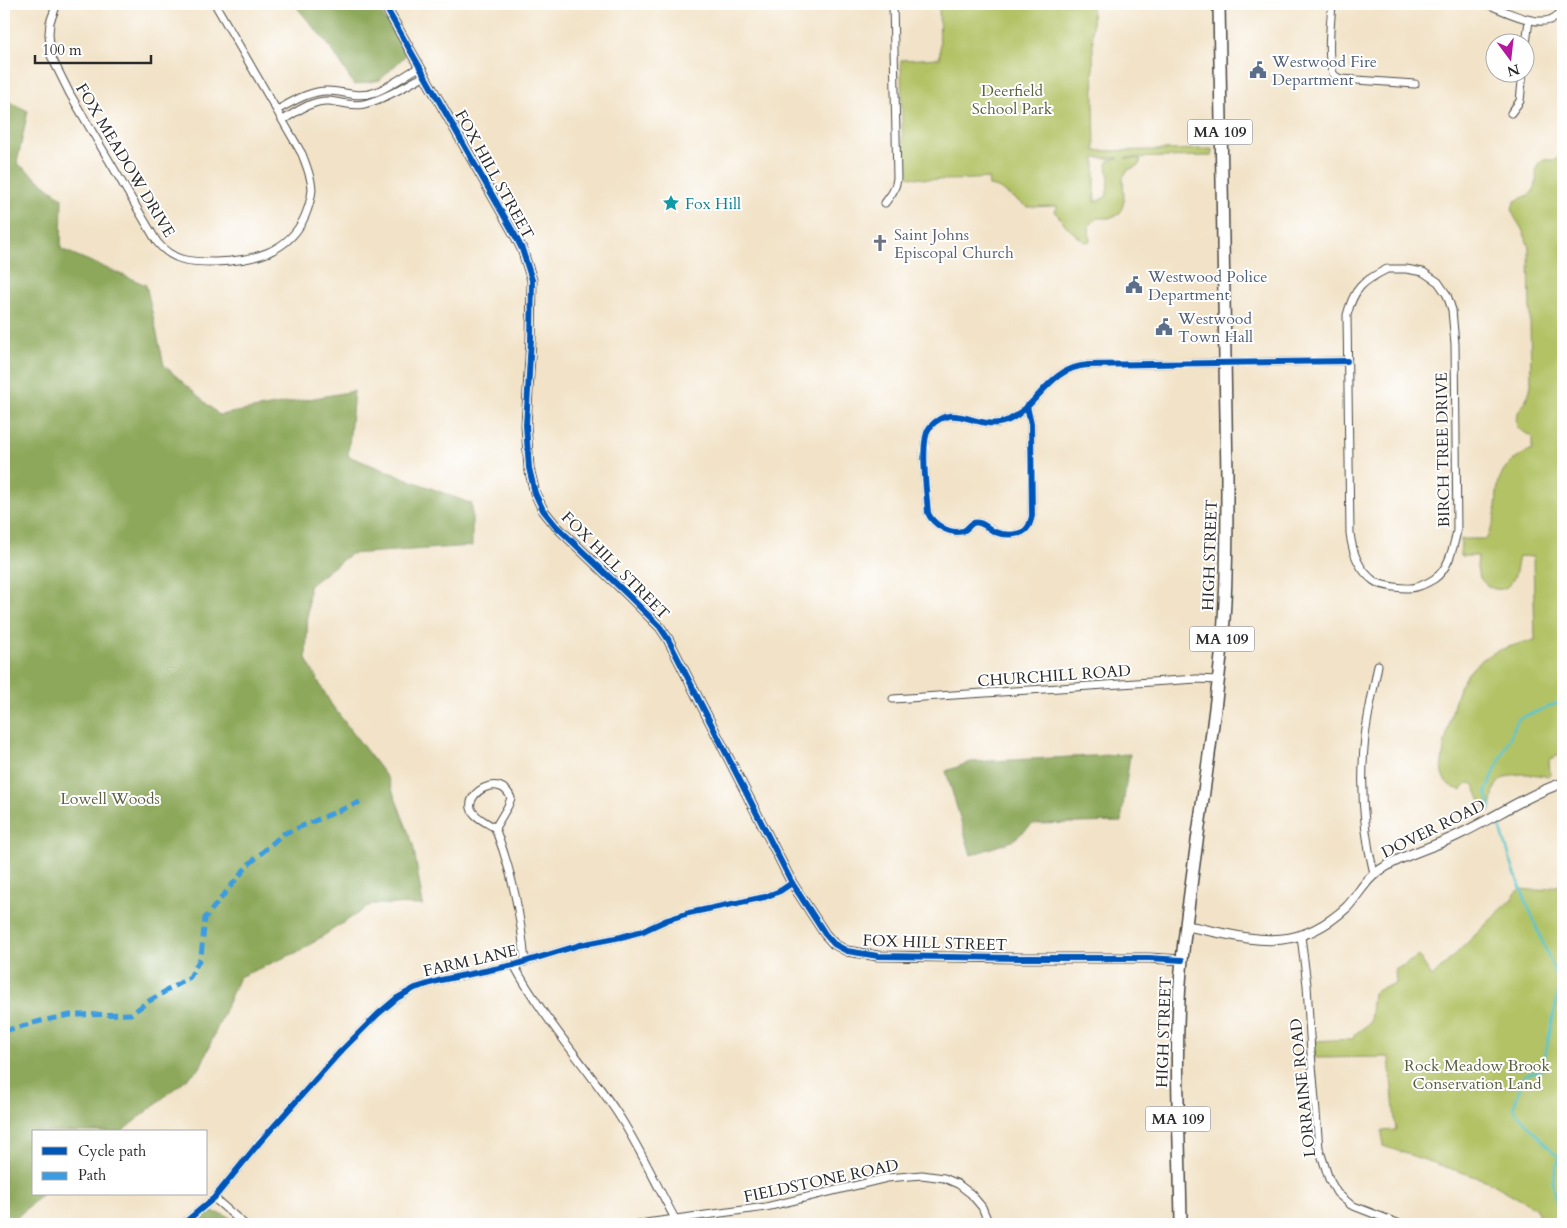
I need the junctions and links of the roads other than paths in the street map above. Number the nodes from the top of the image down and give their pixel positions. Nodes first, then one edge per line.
1 (57, 4) edge
2 (215, 4) edge
3 (384, 4) edge
4 (893, 4) edge
5 (1219, 4) edge
6 (1332, 4) edge
7 (1486, 4) edge
8 (1563, 7) edge
9 (1529, 20) junction
10 (1528, 32) edge
11 (419, 67) junction
12 (424, 76) junction
13 (1522, 82) edge
14 (1415, 84) dead end
15 (277, 110) junction
16 (1511, 113) dead end
17 (282, 120) junction
18 (885, 203) dead end
19 (1347, 361) junction
20 (1225, 363) junction
21 (1027, 406) junction
22 (1378, 664) dead end
23 (1218, 680) junction
24 (893, 699) dead end
25 (1563, 783) edge
26 (495, 828) junction
27 (1374, 874) junction
28 (792, 882) junction
29 (1187, 926) junction
30 (1301, 936) junction
31 (1182, 960) junction
32 (525, 962) junction
33 (514, 965) junction
34 (214, 1198) junction
35 (676, 1222) edge
36 (183, 1224) edge
37 (244, 1224) edge
38 (638, 1224) edge
39 (989, 1224) edge
40 (1181, 1224) edge
41 (1400, 1224) edge

1 - 17 street, FOX MEADOW DRIVE
2 - 15 street, FOX MEADOW DRIVE
3 - 11 street, FOX HILL STREET
4 - 18 street
5 - 20 main road, HIGH STREET / MA 109
6 - 14 street
7 - 9 street
8 - 9 street
9 - 10 street
11 - 12 street, FOX HILL STREET
11 - 15 street
12 - 17 street
12 - 28 street, FOX HILL STREET
13 - 16 street
15 - 17 street, FOX MEADOW DRIVE
19 - 19 street, BIRCH TREE DRIVE
19 - 20 street
20 - 21 street
20 - 23 main road, HIGH STREET / MA 109
21 - 21 street
22 - 27 street
23 - 24 street, CHURCHILL ROAD
23 - 29 main road, HIGH STREET / MA 109
25 - 27 street, DOVER ROAD
26 - 26 street
26 - 32 street
27 - 30 street, DOVER ROAD
28 - 31 street, FOX HILL STREET
28 - 32 street, FARM LANE
29 - 30 street, DOVER ROAD
29 - 31 main road, HIGH STREET / MA 109
30 - 41 street, LORRAINE ROAD
31 - 40 main road, HIGH STREET / MA 109
32 - 33 street, FARM LANE
33 - 34 street, FARM LANE
33 - 35 street
34 - 36 street, FARM LANE
34 - 37 street
35 - 38 street, FIELDSTONE ROAD
35 - 39 street, FIELDSTONE ROAD

